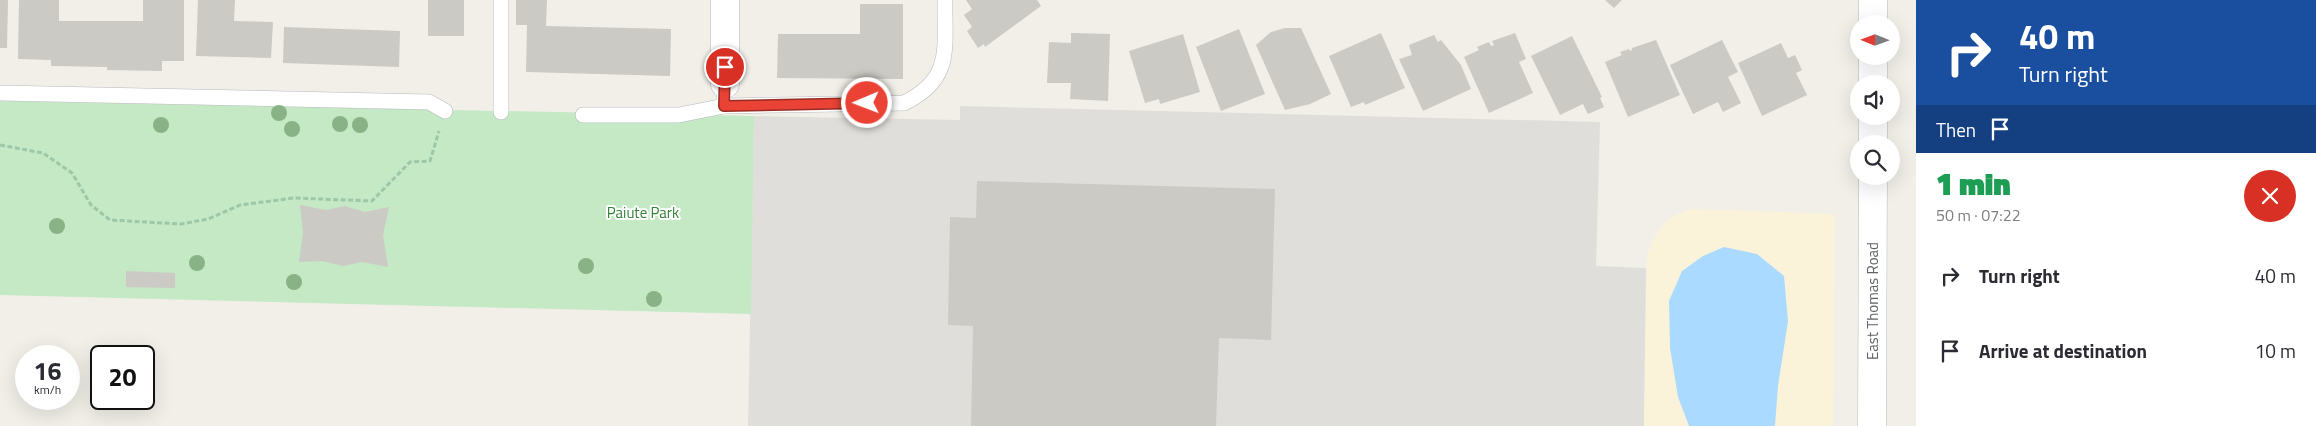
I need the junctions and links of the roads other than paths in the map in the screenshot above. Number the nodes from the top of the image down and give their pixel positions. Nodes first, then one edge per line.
1 (501, 0) edge
2 (726, 0) edge
3 (945, 0) edge
4 (1873, 0) edge
5 (1873, 15) edge
6 (0, 93) edge
7 (724, 95) junction
8 (445, 111) road end
9 (501, 112) dead end
10 (583, 115) dead end
11 (1873, 185) edge
12 (1872, 426) edge

1 - 9 lane
2 - 7 main road
3 - 7 lane
4 - 5 main road
6 - 8 lane
7 - 10 lane
11 - 12 main road, East Thomas Road

